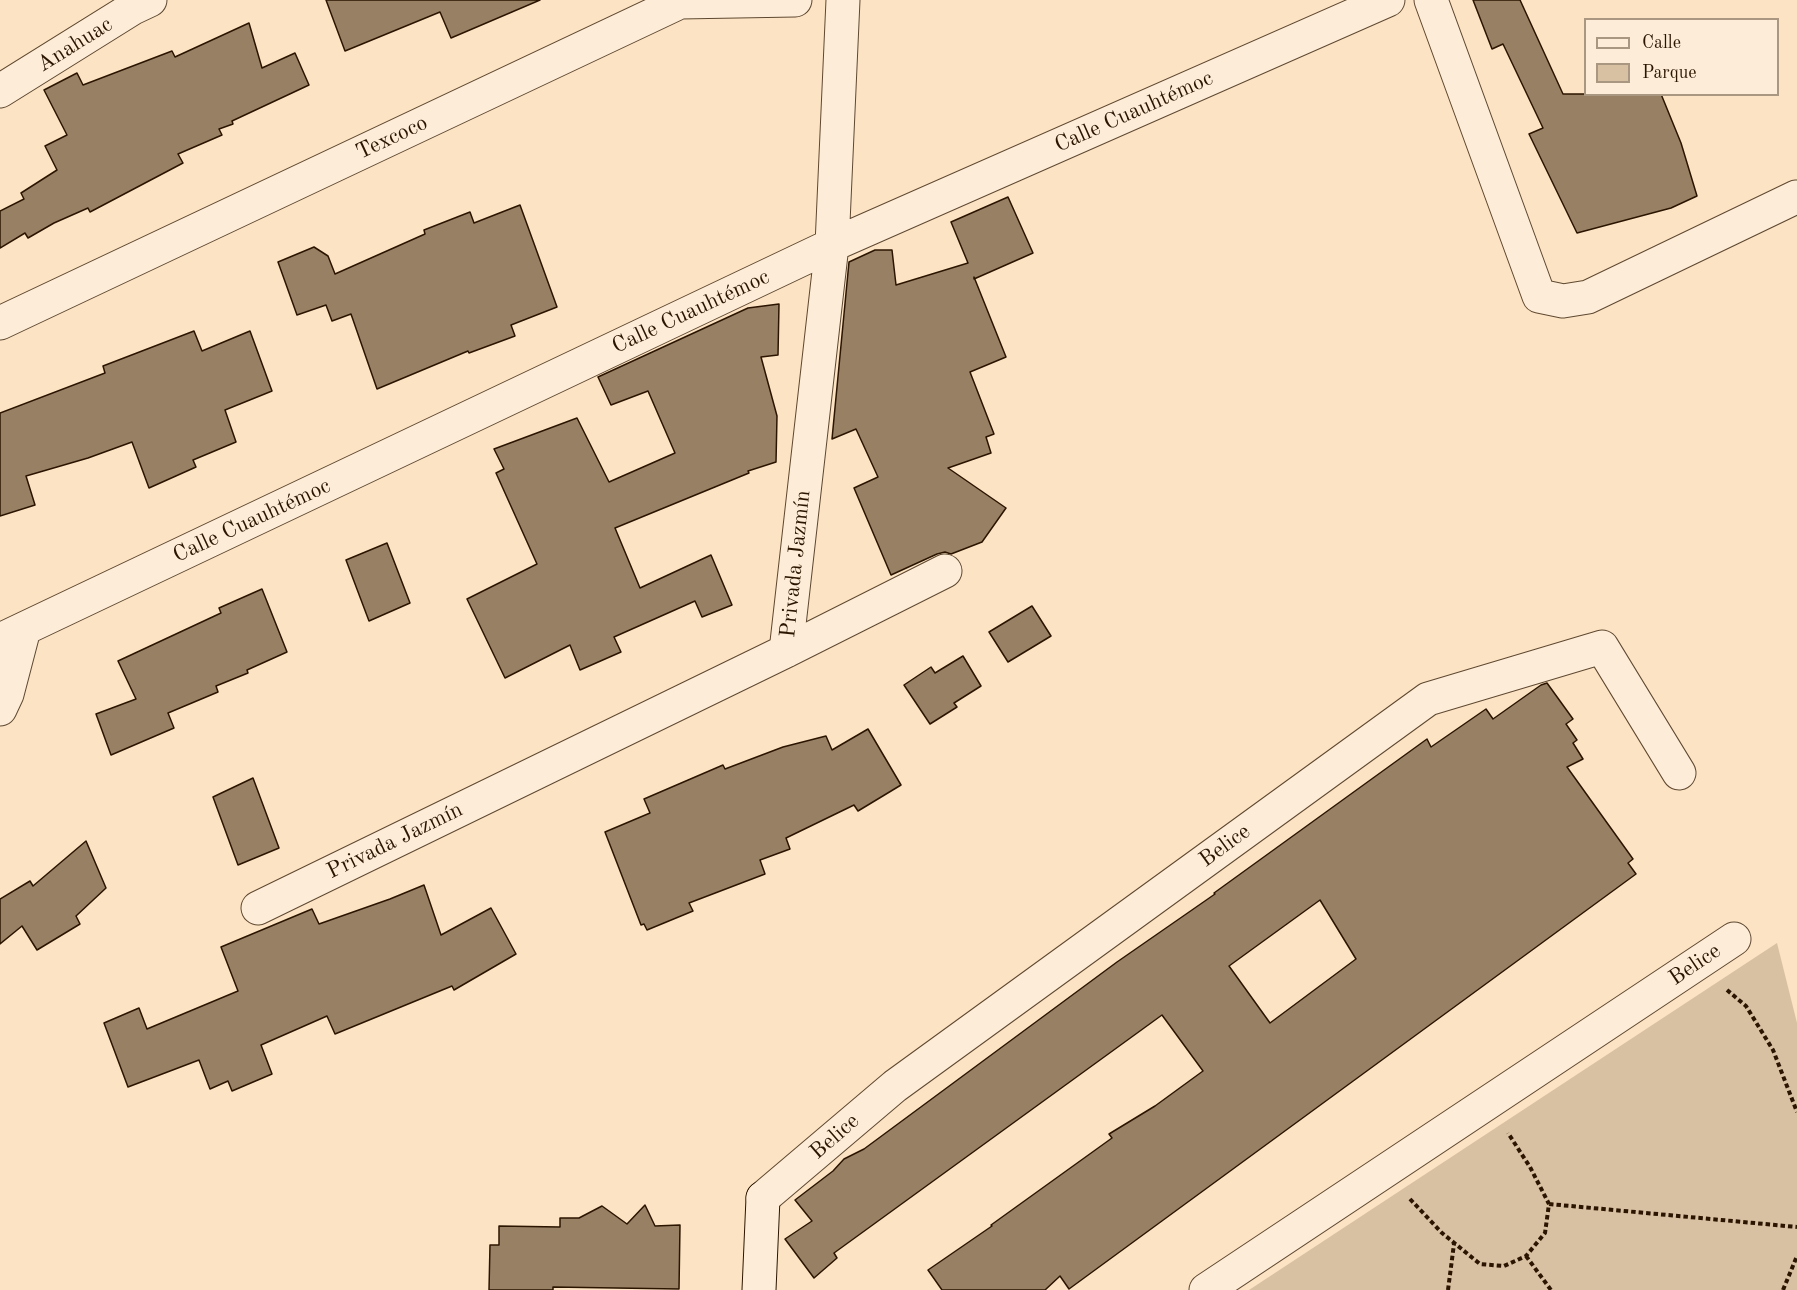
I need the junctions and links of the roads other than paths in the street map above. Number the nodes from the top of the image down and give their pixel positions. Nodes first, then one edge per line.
1 (795, 0) edge
2 (843, 0) edge
3 (1388, 0) edge
4 (1431, 0) edge
5 (137, 3) edge
6 (0, 91) edge
7 (1796, 197) edge
8 (832, 245) junction
9 (0, 323) edge
10 (945, 572) dead end
11 (12, 634) edge
12 (786, 651) junction
13 (0, 709) edge
14 (1679, 773) dead end
15 (258, 908) dead end
16 (1734, 939) dead end
17 (759, 1290) edge
18 (1206, 1290) edge

1 - 9 street, Texcoco
2 - 8 street, Privada Jazmín
3 - 8 street, Calle Cuauhtémoc
4 - 7 street
5 - 6 street, Anahuac
8 - 11 street, Calle Cuauhtémoc
8 - 12 street, Privada Jazmín
10 - 12 street
11 - 13 street
12 - 15 street, Privada Jazmín
14 - 17 street, Belice
16 - 18 street, Belice

